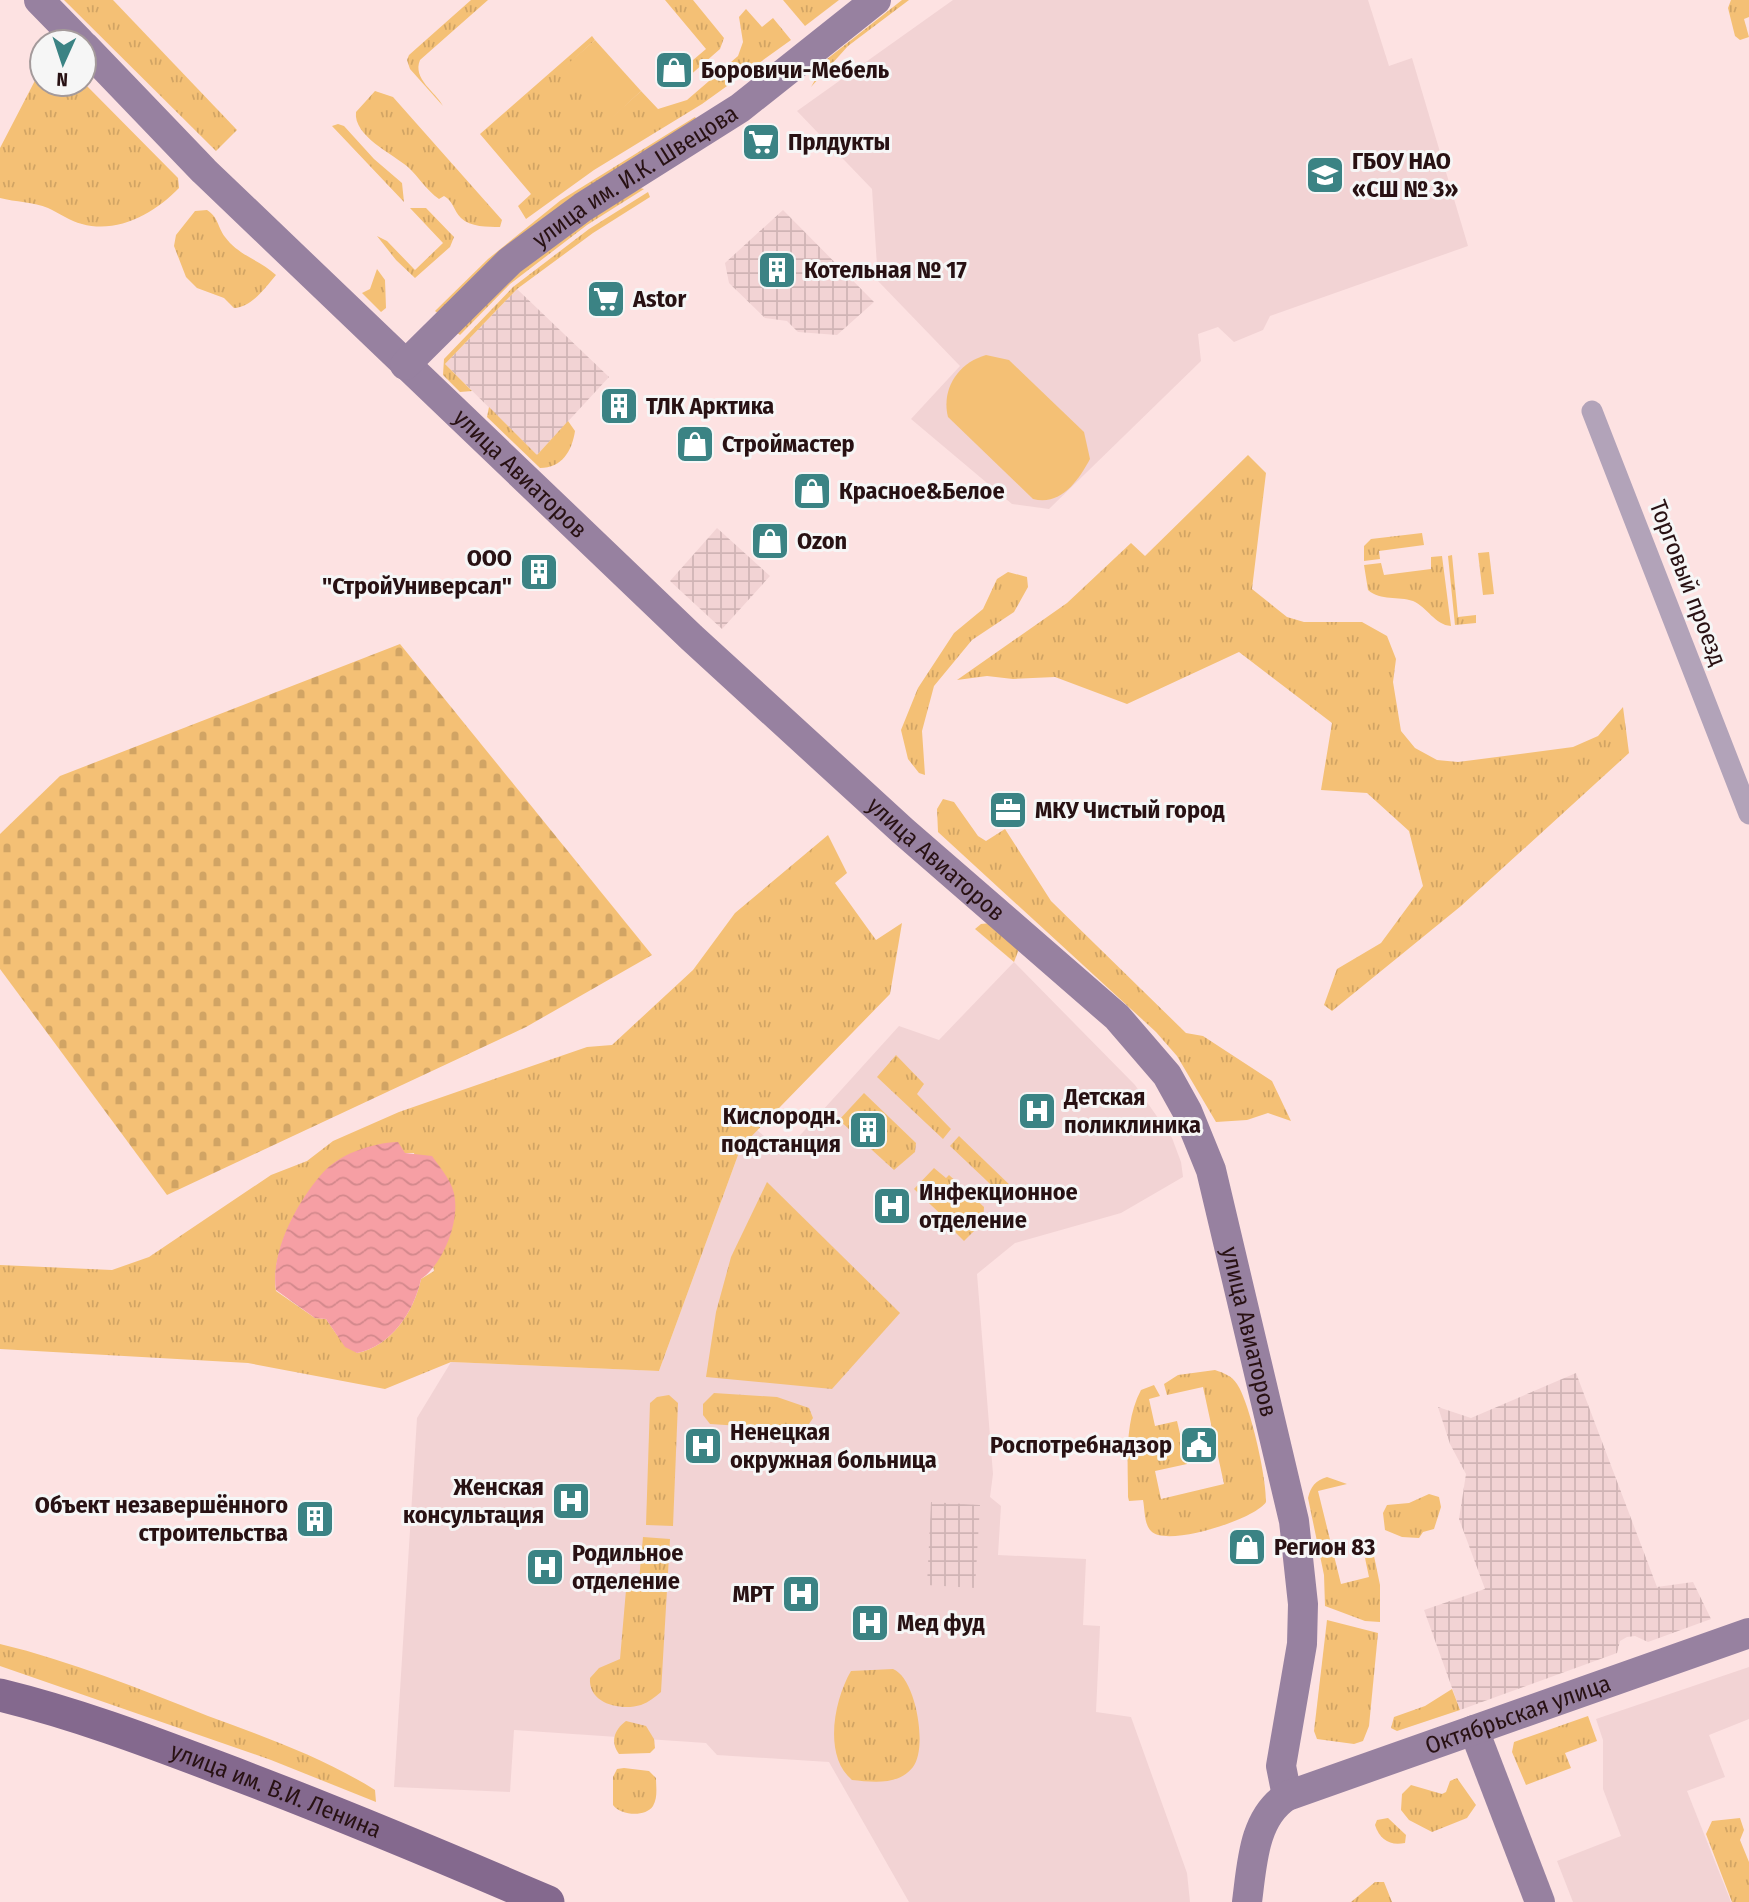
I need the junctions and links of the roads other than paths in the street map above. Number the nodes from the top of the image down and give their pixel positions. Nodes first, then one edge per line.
1 (39, 0) edge
2 (876, 0) edge
3 (66, 28) edge
4 (98, 61) edge
5 (405, 365) junction
6 (1592, 411) dead end
7 (1749, 814) edge
8 (1749, 1633) edge
9 (0, 1695) edge
10 (1474, 1730) junction
11 (1287, 1796) junction
12 (548, 1902) edge
13 (1247, 1902) edge
14 (1540, 1902) edge

1 - 3 main road
2 - 5 main road, улица им. И.К. Швецова
4 - 5 main road, улица Авиаторов
5 - 11 main road, улица Авиаторов
6 - 7 street, Торговый проезд
8 - 10 main road, Октябрьская улица
9 - 12 main road, улица им. В.И. Ленина
10 - 11 main road, Октябрьская улица
10 - 14 main road
11 - 13 main road

